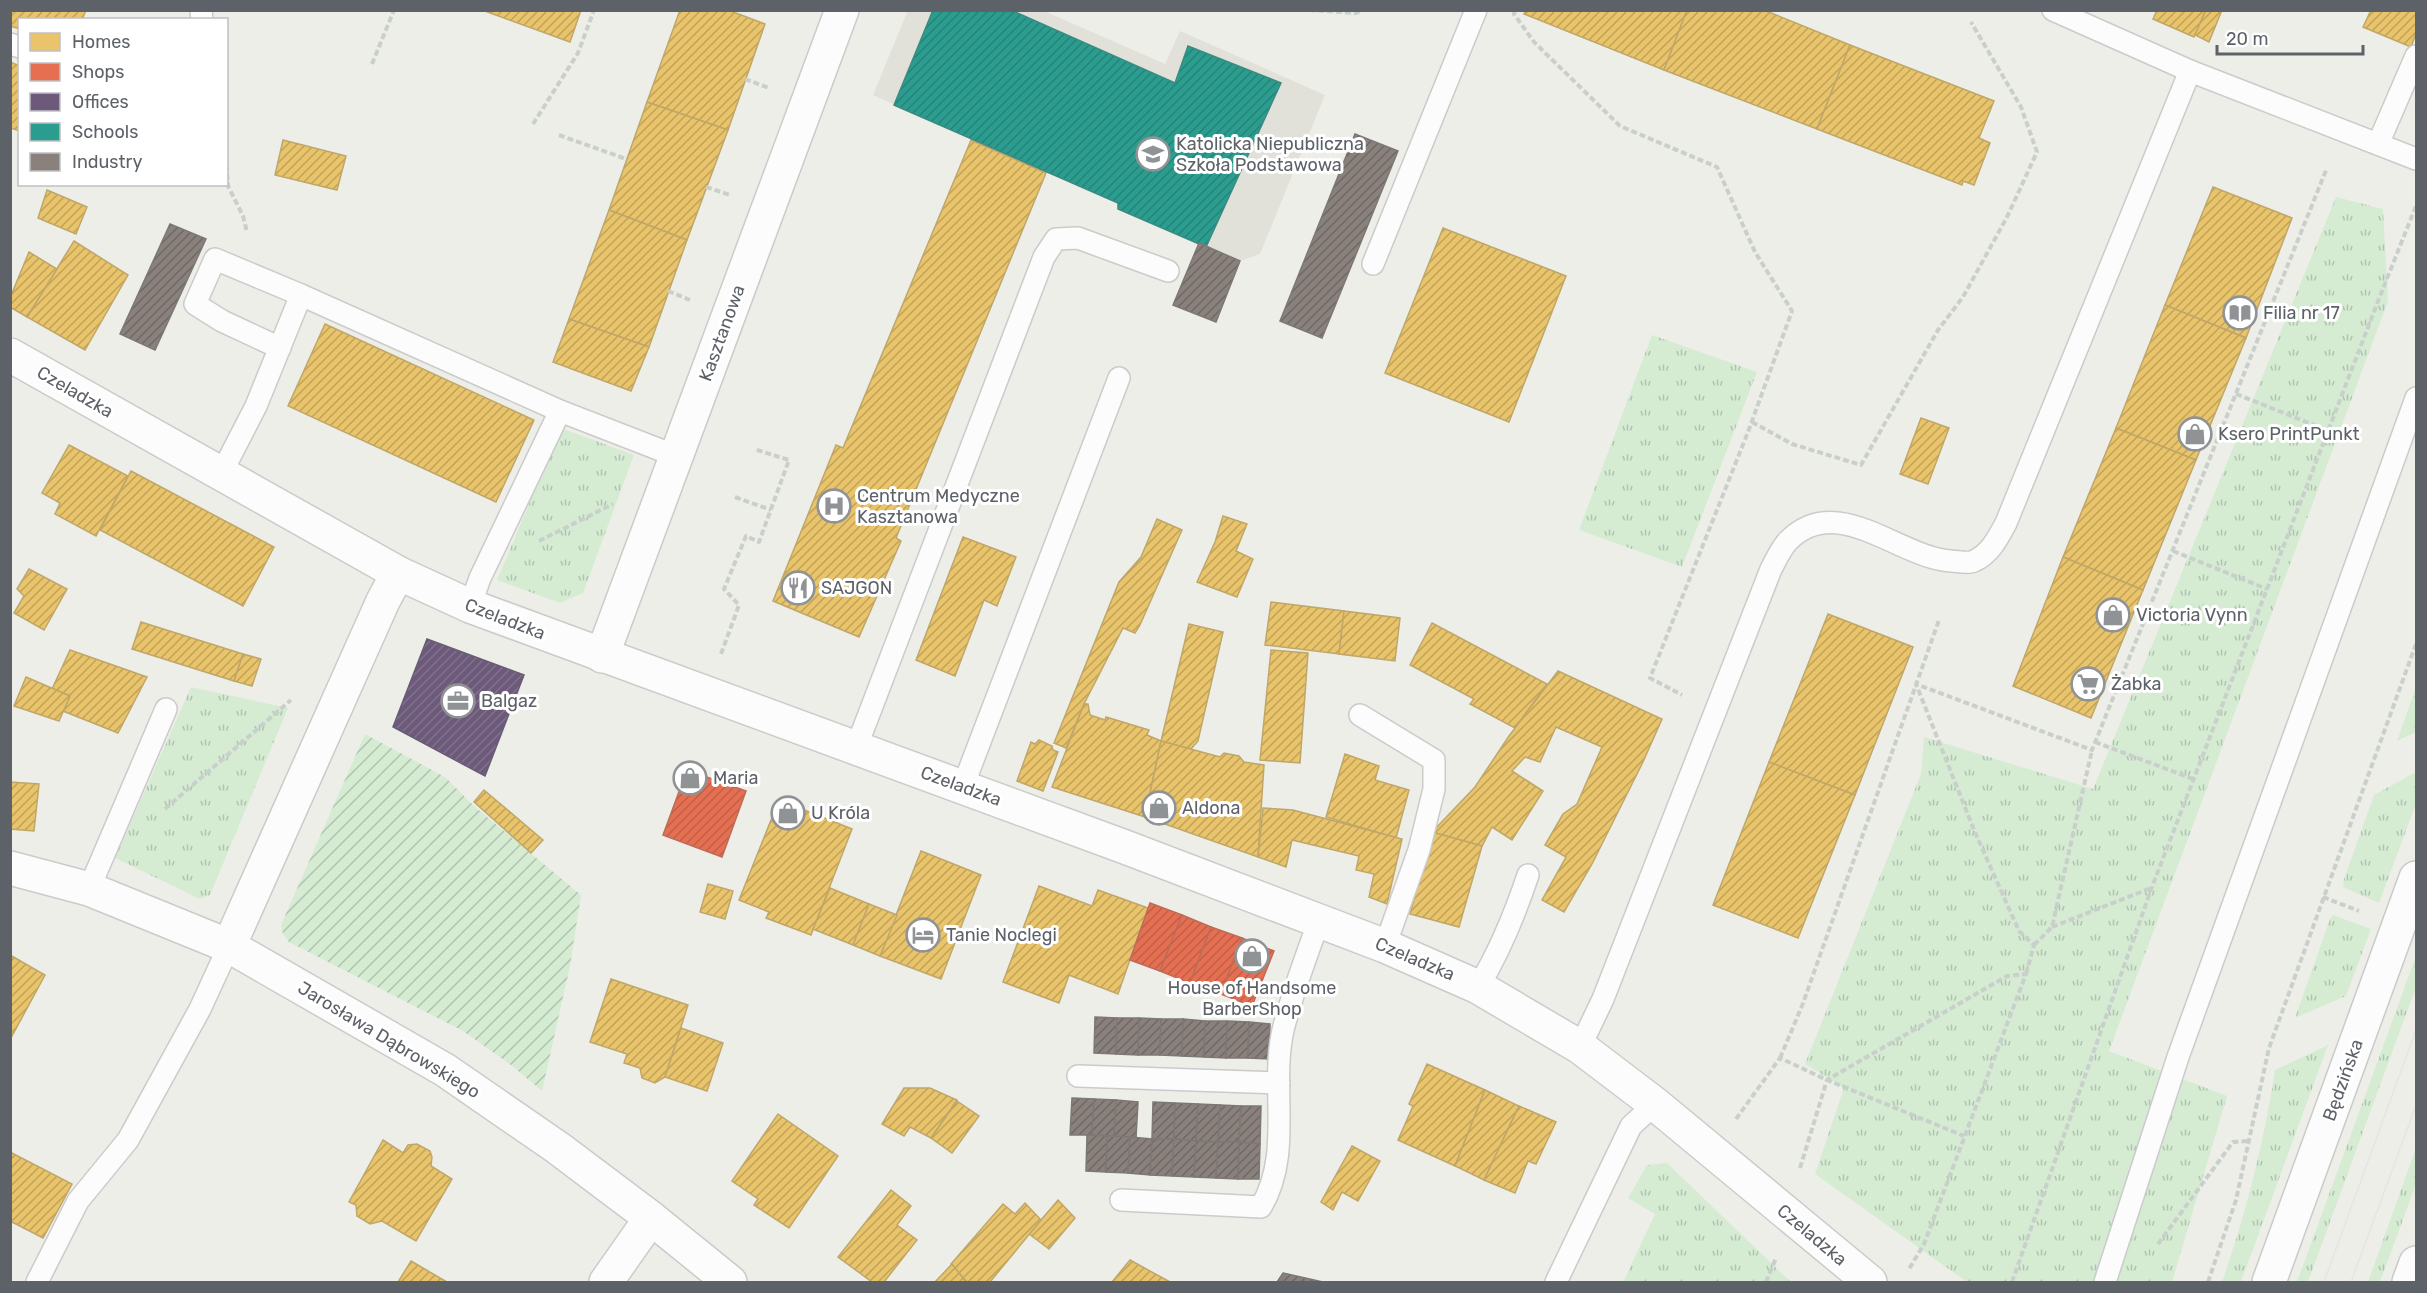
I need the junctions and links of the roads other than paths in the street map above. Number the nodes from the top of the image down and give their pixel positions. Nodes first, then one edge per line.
1 (842, 10) edge
2 (1476, 10) edge
3 (2064, 13) edge
4 (2416, 56) edge
5 (2190, 71) junction
6 (2378, 144) junction
7 (2416, 159) edge
8 (1373, 264) dead end
9 (1168, 271) dead end
10 (301, 295) junction
11 (280, 348) junction
12 (10, 355) edge
13 (1119, 378) dead end
14 (2416, 398) edge
15 (560, 411) junction
16 (676, 456) junction
17 (221, 474) junction
18 (398, 573) junction
19 (475, 592) junction
20 (603, 656) junction
21 (166, 709) dead end
22 (1360, 715) dead end
23 (856, 748) junction
24 (963, 786) junction
25 (10, 868) edge
26 (1528, 875) dead end
27 (2416, 878) edge
28 (89, 889) junction
29 (1319, 921) junction
30 (229, 946) junction
31 (1385, 946) junction
32 (1478, 987) junction
33 (1580, 1047) junction
34 (1078, 1076) dead end
35 (1279, 1083) junction
36 (1655, 1104) junction
37 (1121, 1200) dead end
38 (651, 1218) junction
39 (2416, 1263) edge
40 (37, 1282) edge
41 (606, 1282) edge
42 (730, 1282) edge
43 (1556, 1282) edge
44 (1869, 1282) edge
45 (2105, 1282) edge
46 (2269, 1282) edge
47 (2409, 1282) edge

1 - 16 street, Kasztanowa
2 - 8 lane
3 - 5 lane
4 - 6 lane
5 - 6 lane
5 - 33 lane
6 - 7 lane
9 - 23 lane
10 - 11 lane
10 - 11 lane
10 - 15 lane
11 - 17 lane
12 - 17 street, Czeladzka
13 - 24 lane
14 - 45 lane
15 - 16 lane
15 - 19 lane
16 - 20 street, Kasztanowa
17 - 18 street, Czeladzka
18 - 19 street, Czeladzka
18 - 30 street
19 - 20 street, Czeladzka
20 - 23 street, Czeladzka
21 - 28 lane
22 - 31 lane
23 - 24 street, Czeladzka
24 - 29 street, Czeladzka
25 - 28 street, Jarosława Dąbrowskiego
26 - 32 lane
27 - 46 street, Będzińska
28 - 30 street, Jarosława Dąbrowskiego
29 - 31 street, Czeladzka
29 - 35 lane
30 - 38 street, Jarosława Dąbrowskiego
30 - 40 lane
31 - 32 street, Czeladzka
32 - 33 street, Czeladzka
33 - 36 street, Czeladzka
34 - 35 lane
35 - 37 lane
36 - 43 lane
36 - 44 street, Czeladzka
38 - 41 street
38 - 42 street, Jarosława Dąbrowskiego
39 - 47 street

